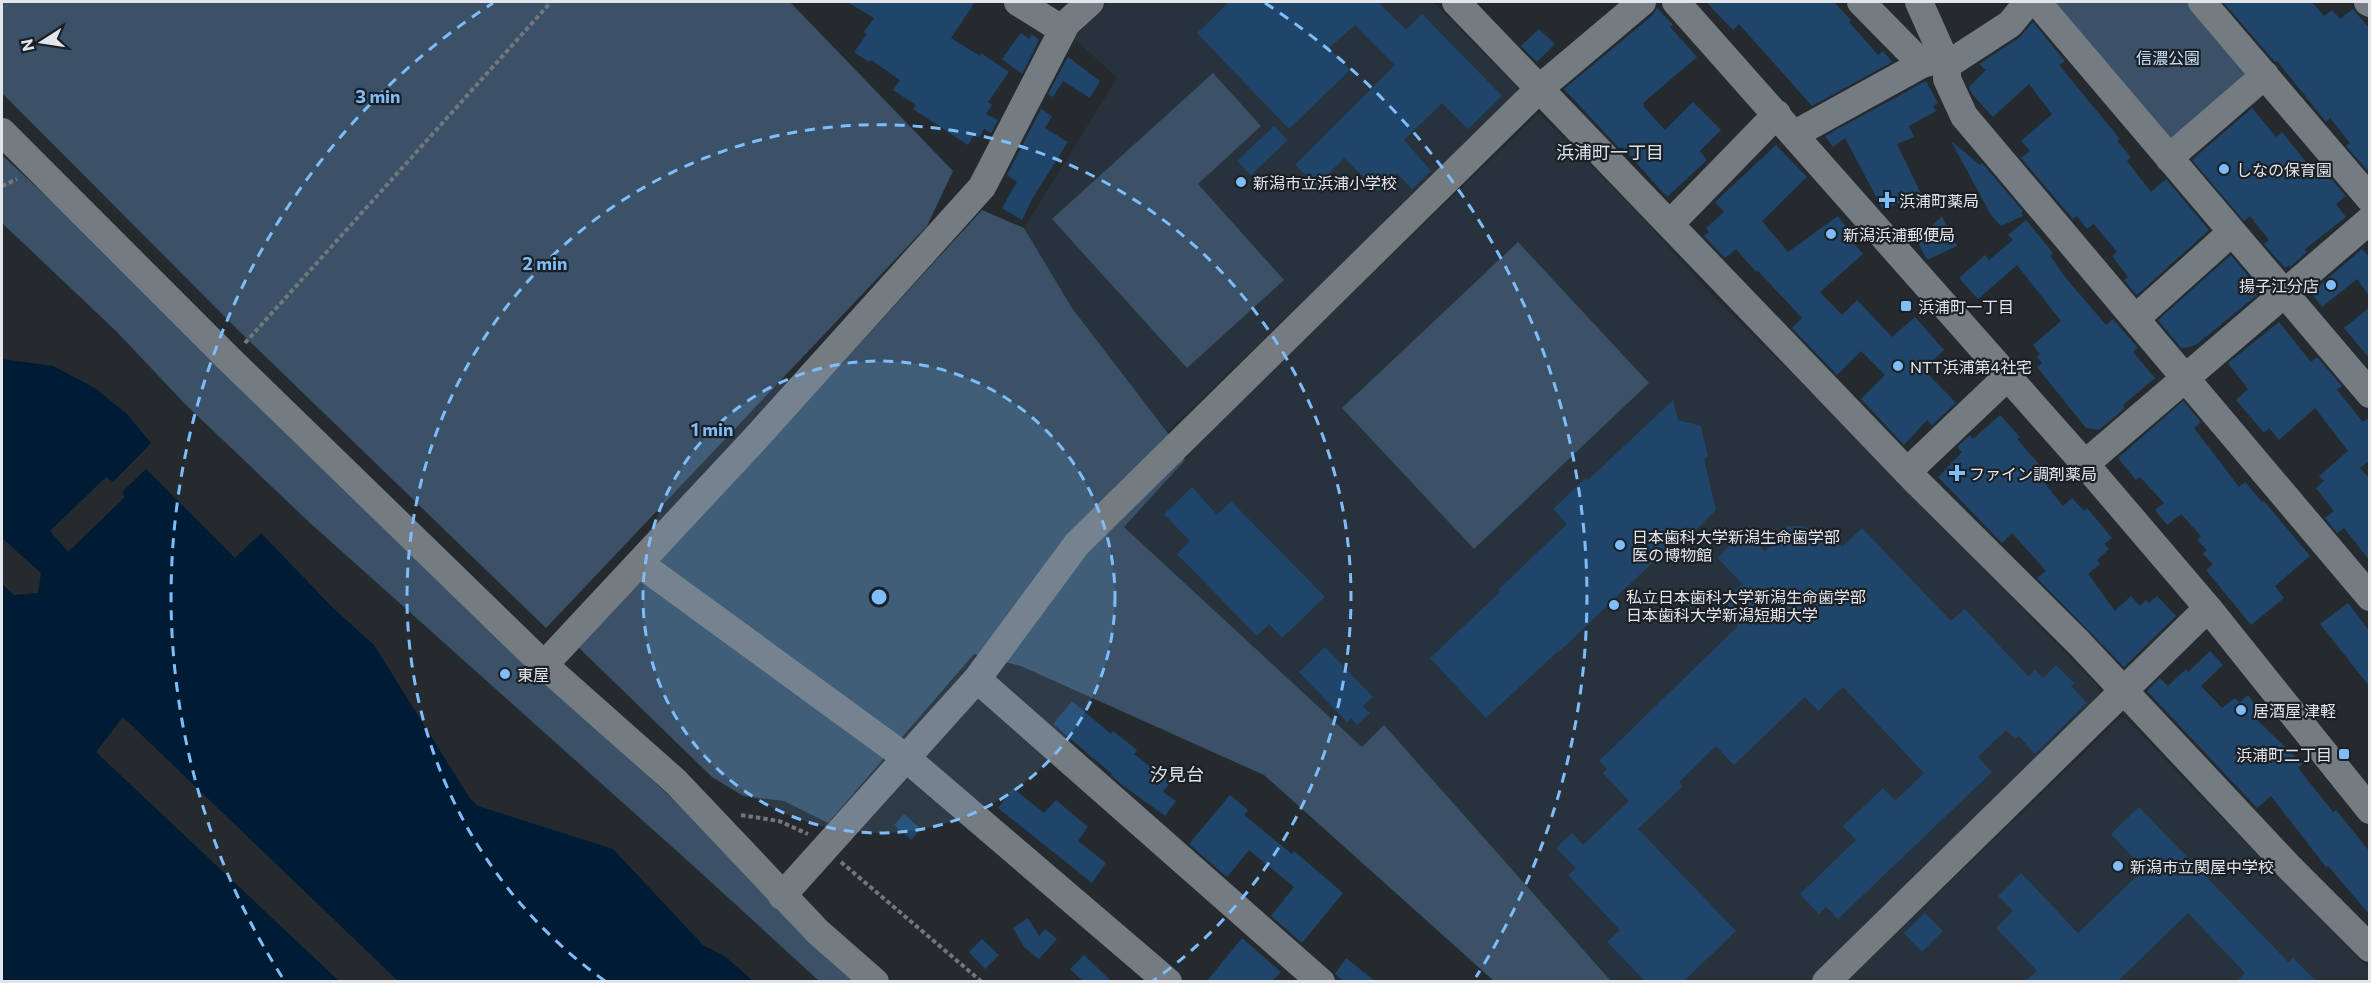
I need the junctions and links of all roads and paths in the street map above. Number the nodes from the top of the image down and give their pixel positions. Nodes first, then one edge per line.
1 (550, 2) edge
2 (1018, 2) edge
3 (1090, 2) edge
4 (1456, 2) edge
5 (1642, 2) edge
6 (1676, 2) edge
7 (1861, 2) edge
8 (1919, 2) edge
9 (2028, 2) edge
10 (2037, 2) edge
11 (2202, 2) edge
12 (1063, 30) junction
13 (1938, 62) junction
14 (2265, 75) junction
15 (1540, 87) junction
16 (1786, 124) junction
17 (2, 132) edge
18 (2169, 158) junction
19 (20, 178) dead end
20 (2, 186) edge
21 (2370, 199) edge
22 (2370, 220) edge
23 (1670, 224) junction
24 (2232, 232) junction
25 (2284, 293) junction
26 (2136, 318) junction
27 (230, 360) junction
28 (2007, 377) junction
29 (2187, 377) junction
30 (2370, 394) edge
31 (2085, 465) junction
32 (1907, 472) junction
33 (639, 563) junction
34 (2370, 597) edge
35 (2208, 608) junction
36 (544, 665) junction
37 (977, 679) junction
38 (2123, 692) junction
39 (905, 757) junction
40 (2370, 810) edge
41 (732, 813) dead end
42 (813, 838) dead end
43 (839, 860) dead end
44 (782, 896) junction
45 (2370, 948) edge
46 (876, 981) edge
47 (982, 981) edge
48 (1168, 981) edge
49 (1321, 981) edge
50 (1826, 981) edge

1 - 27 path
2 - 12 street
3 - 12 street
4 - 15 street
5 - 15 street
6 - 16 street
7 - 13 street
8 - 13 street
9 - 13 street
10 - 18 street
11 - 14 street
12 - 33 street
13 - 16 street
13 - 26 street
14 - 18 street
14 - 21 street
15 - 23 street
15 - 37 street
16 - 23 street
16 - 28 street
17 - 27 street
18 - 24 street
19 - 20 path
22 - 25 street
23 - 32 street
24 - 25 street
24 - 26 street
25 - 29 street
25 - 30 street
26 - 29 street
27 - 36 street
28 - 31 street
28 - 32 street
29 - 31 street
29 - 34 street
31 - 35 street
32 - 38 street
33 - 36 street
33 - 39 street
35 - 38 street
35 - 40 street
36 - 44 street
37 - 39 street
37 - 49 street
38 - 45 street
38 - 50 street
39 - 44 street
39 - 48 street
41 - 42 path
43 - 47 path
44 - 46 street

